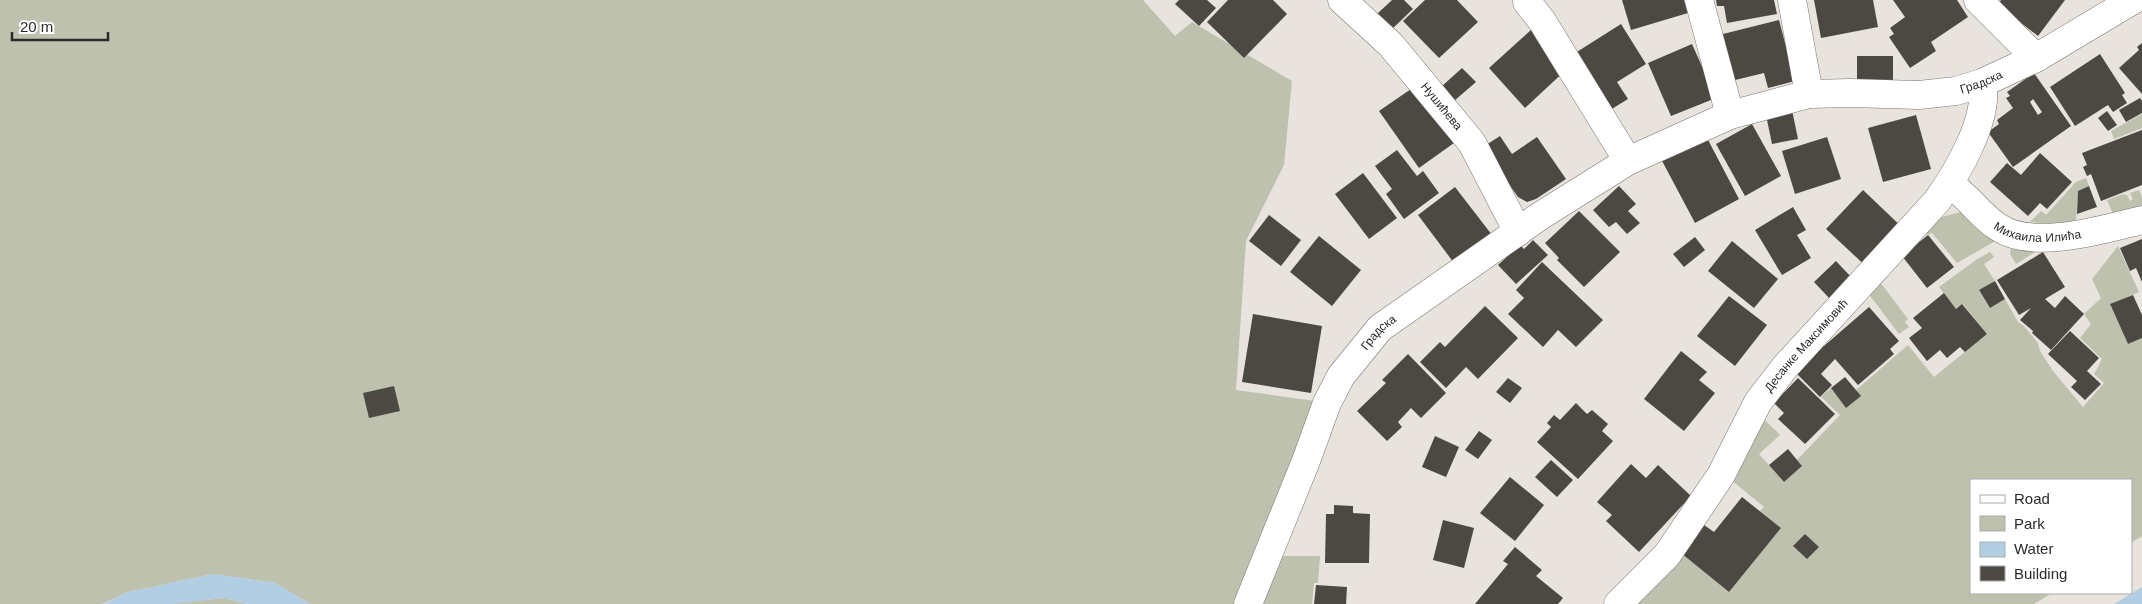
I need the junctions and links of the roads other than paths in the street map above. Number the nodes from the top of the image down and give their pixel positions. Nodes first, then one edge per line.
1 (1342, 0) edge
2 (1699, 0) edge
3 (1792, 0) edge
4 (1978, 0) edge
5 (2100, 0) edge
6 (2133, 0) edge
7 (1527, 2) dead end
8 (2090, 27) junction
9 (2036, 58) junction
10 (1982, 83) junction
11 (1809, 94) junction
12 (1730, 115) junction
13 (1628, 161) junction
14 (1949, 184) junction
15 (2142, 220) edge
16 (1518, 232) junction
17 (1248, 604) edge
18 (1618, 604) edge

1 - 16 street, Нушићева
2 - 12 street
3 - 11 street
4 - 9 street
5 - 8 street
6 - 8 street, Градска
7 - 13 street
8 - 9 street, Градска
9 - 10 street, Градска
10 - 11 street, Градска
10 - 14 street, Десанке Максимовић
11 - 12 street, Градска
12 - 13 street, Градска
13 - 16 street, Градска
14 - 15 street, Михаила Илића
14 - 18 street, Десанке Максимовић
16 - 17 street, Градска

